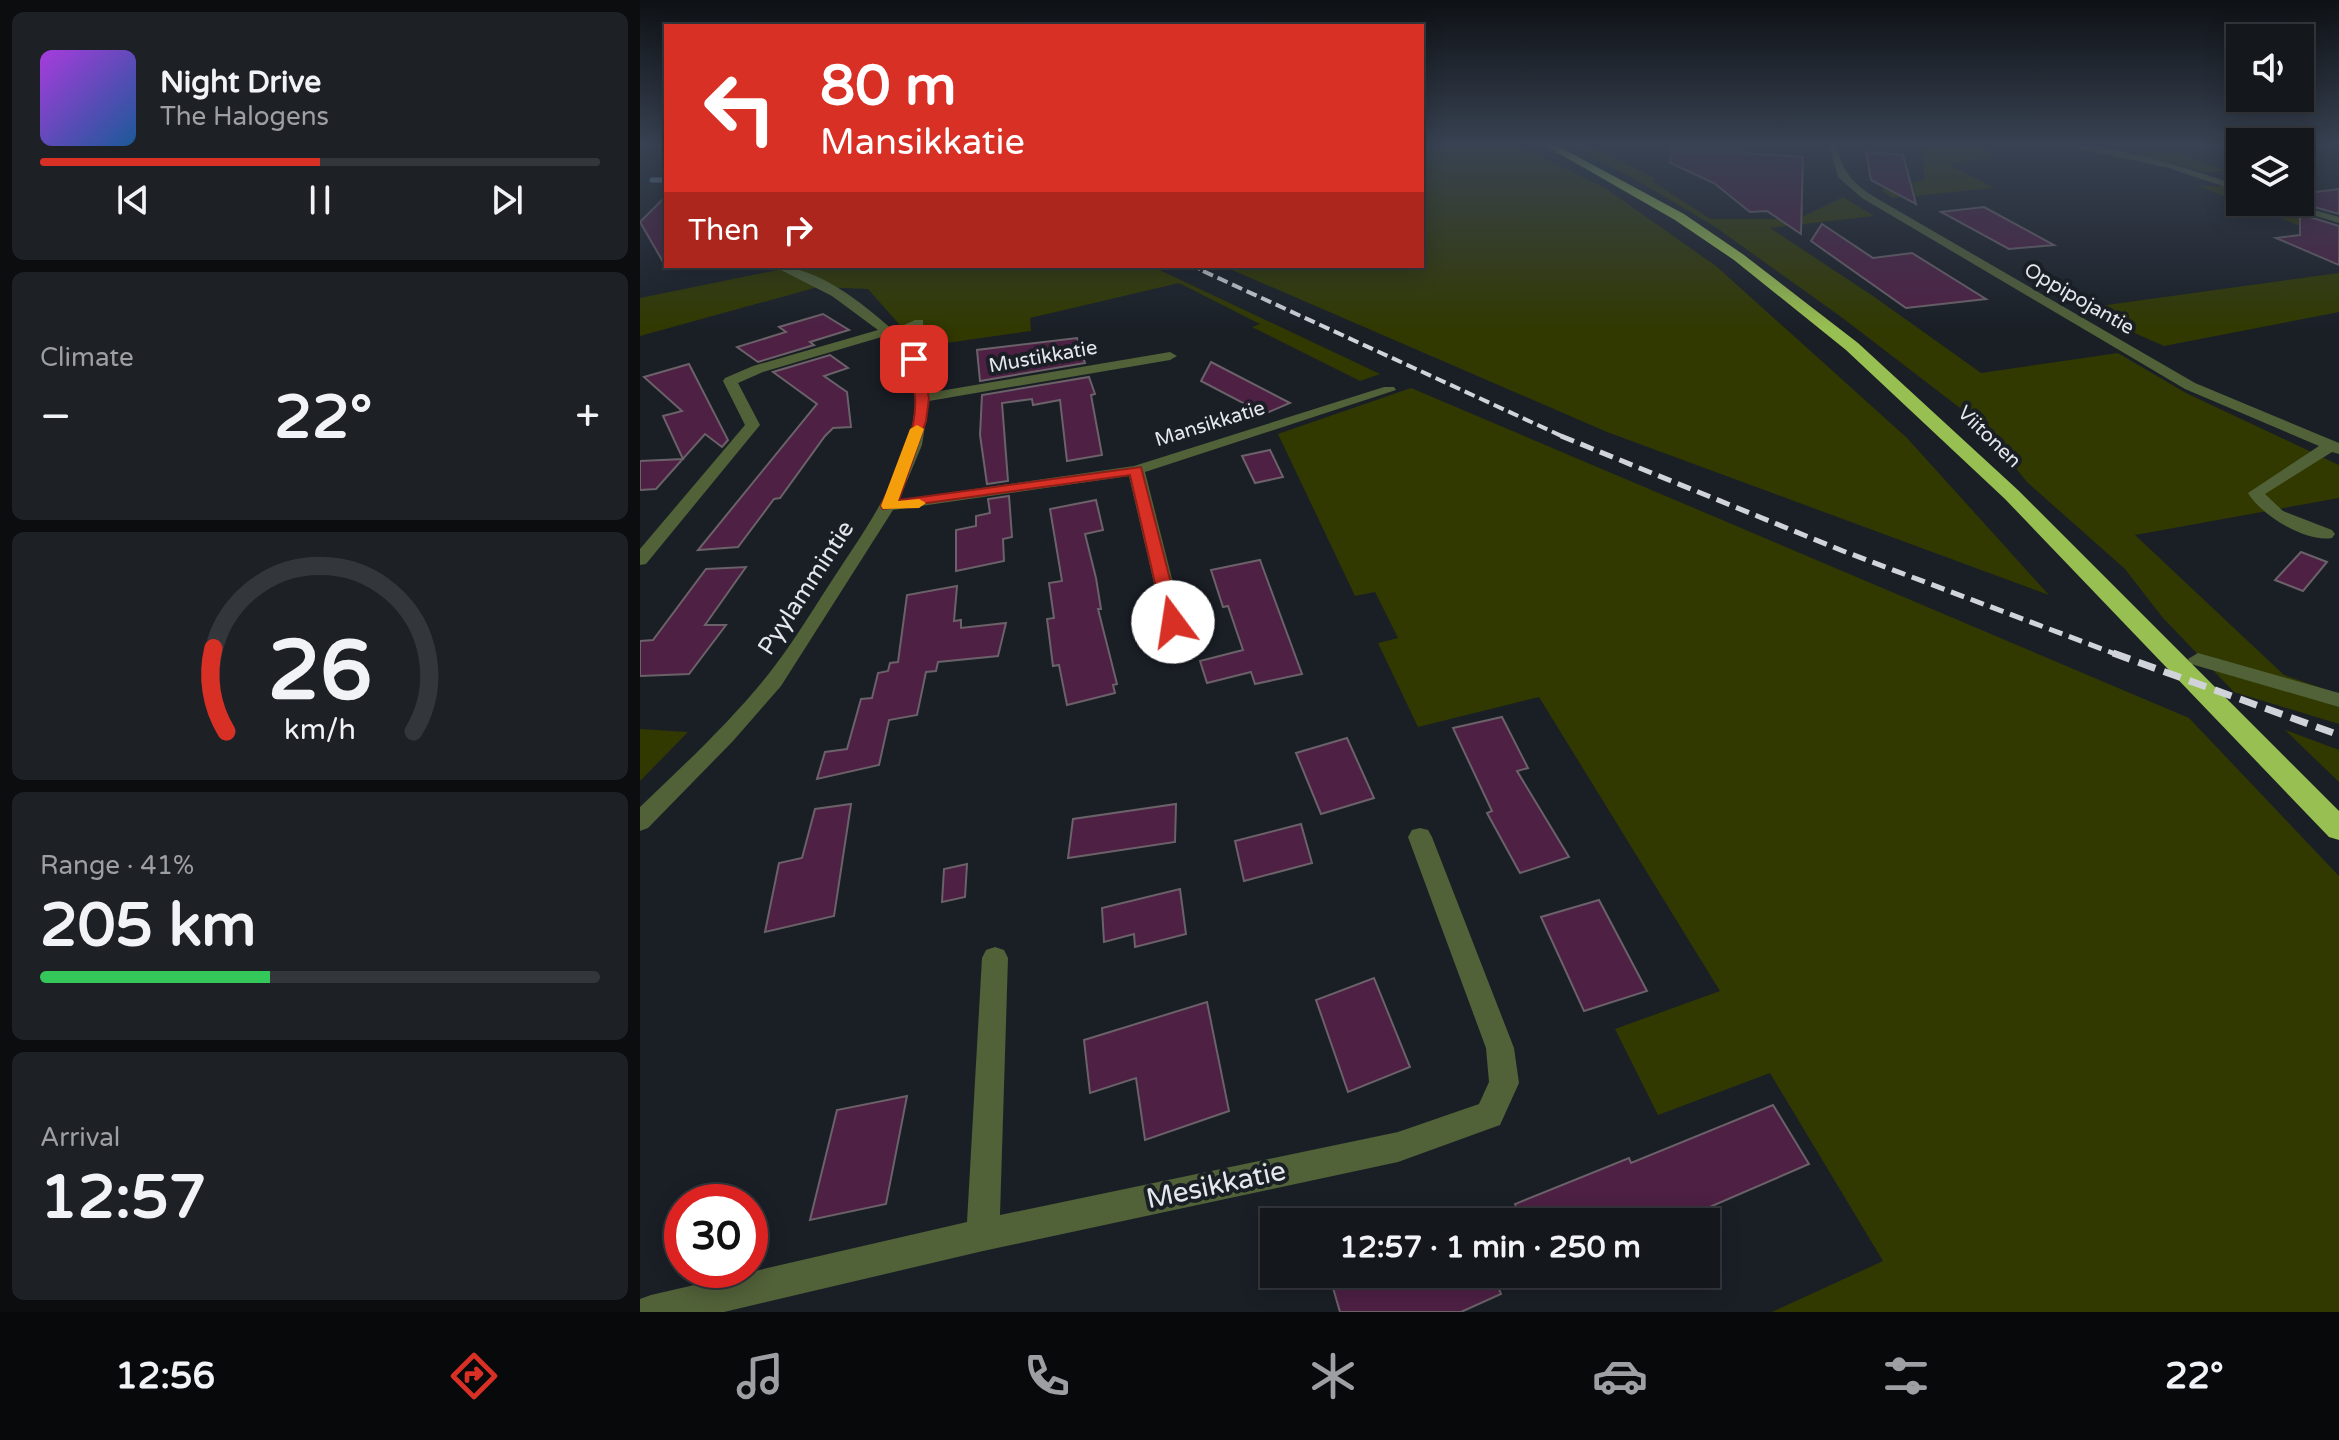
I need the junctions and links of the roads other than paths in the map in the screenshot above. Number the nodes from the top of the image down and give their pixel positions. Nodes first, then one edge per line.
1 (1664, 207) edge
2 (1885, 207) edge
3 (2314, 213) edge
4 (2339, 220) edge
5 (783, 268) edge
6 (919, 323) dead end
7 (889, 333) junction
8 (1170, 356) dead end
9 (1389, 390) dead end
10 (922, 398) junction
11 (2334, 447) edge
12 (1136, 470) junction
13 (889, 506) junction
14 (2326, 534) dead end
15 (640, 560) edge
16 (1173, 622) dead end
17 (2198, 659) dead end
18 (2339, 700) edge
19 (640, 822) edge
20 (2339, 829) edge
21 (1420, 837) dead end
22 (995, 958) dead end
23 (983, 1235) junction
24 (651, 1312) edge

1 - 20 highway, Viitonen
2 - 11 street, Oppipojantie
3 - 4 street
5 - 7 street, Pyylammintie
6 - 7 street
7 - 10 street, Pyylammintie
7 - 15 street
8 - 10 street, Mustikkatie
9 - 12 street, Mansikkatie
10 - 13 street, Pyylammintie
11 - 14 street
12 - 13 street, Mansikkatie
12 - 16 street, Mansikkatie
13 - 19 street, Pyylammintie
17 - 18 street
21 - 23 street, Mesikkatie
22 - 23 street
23 - 24 street, Mesikkatie

